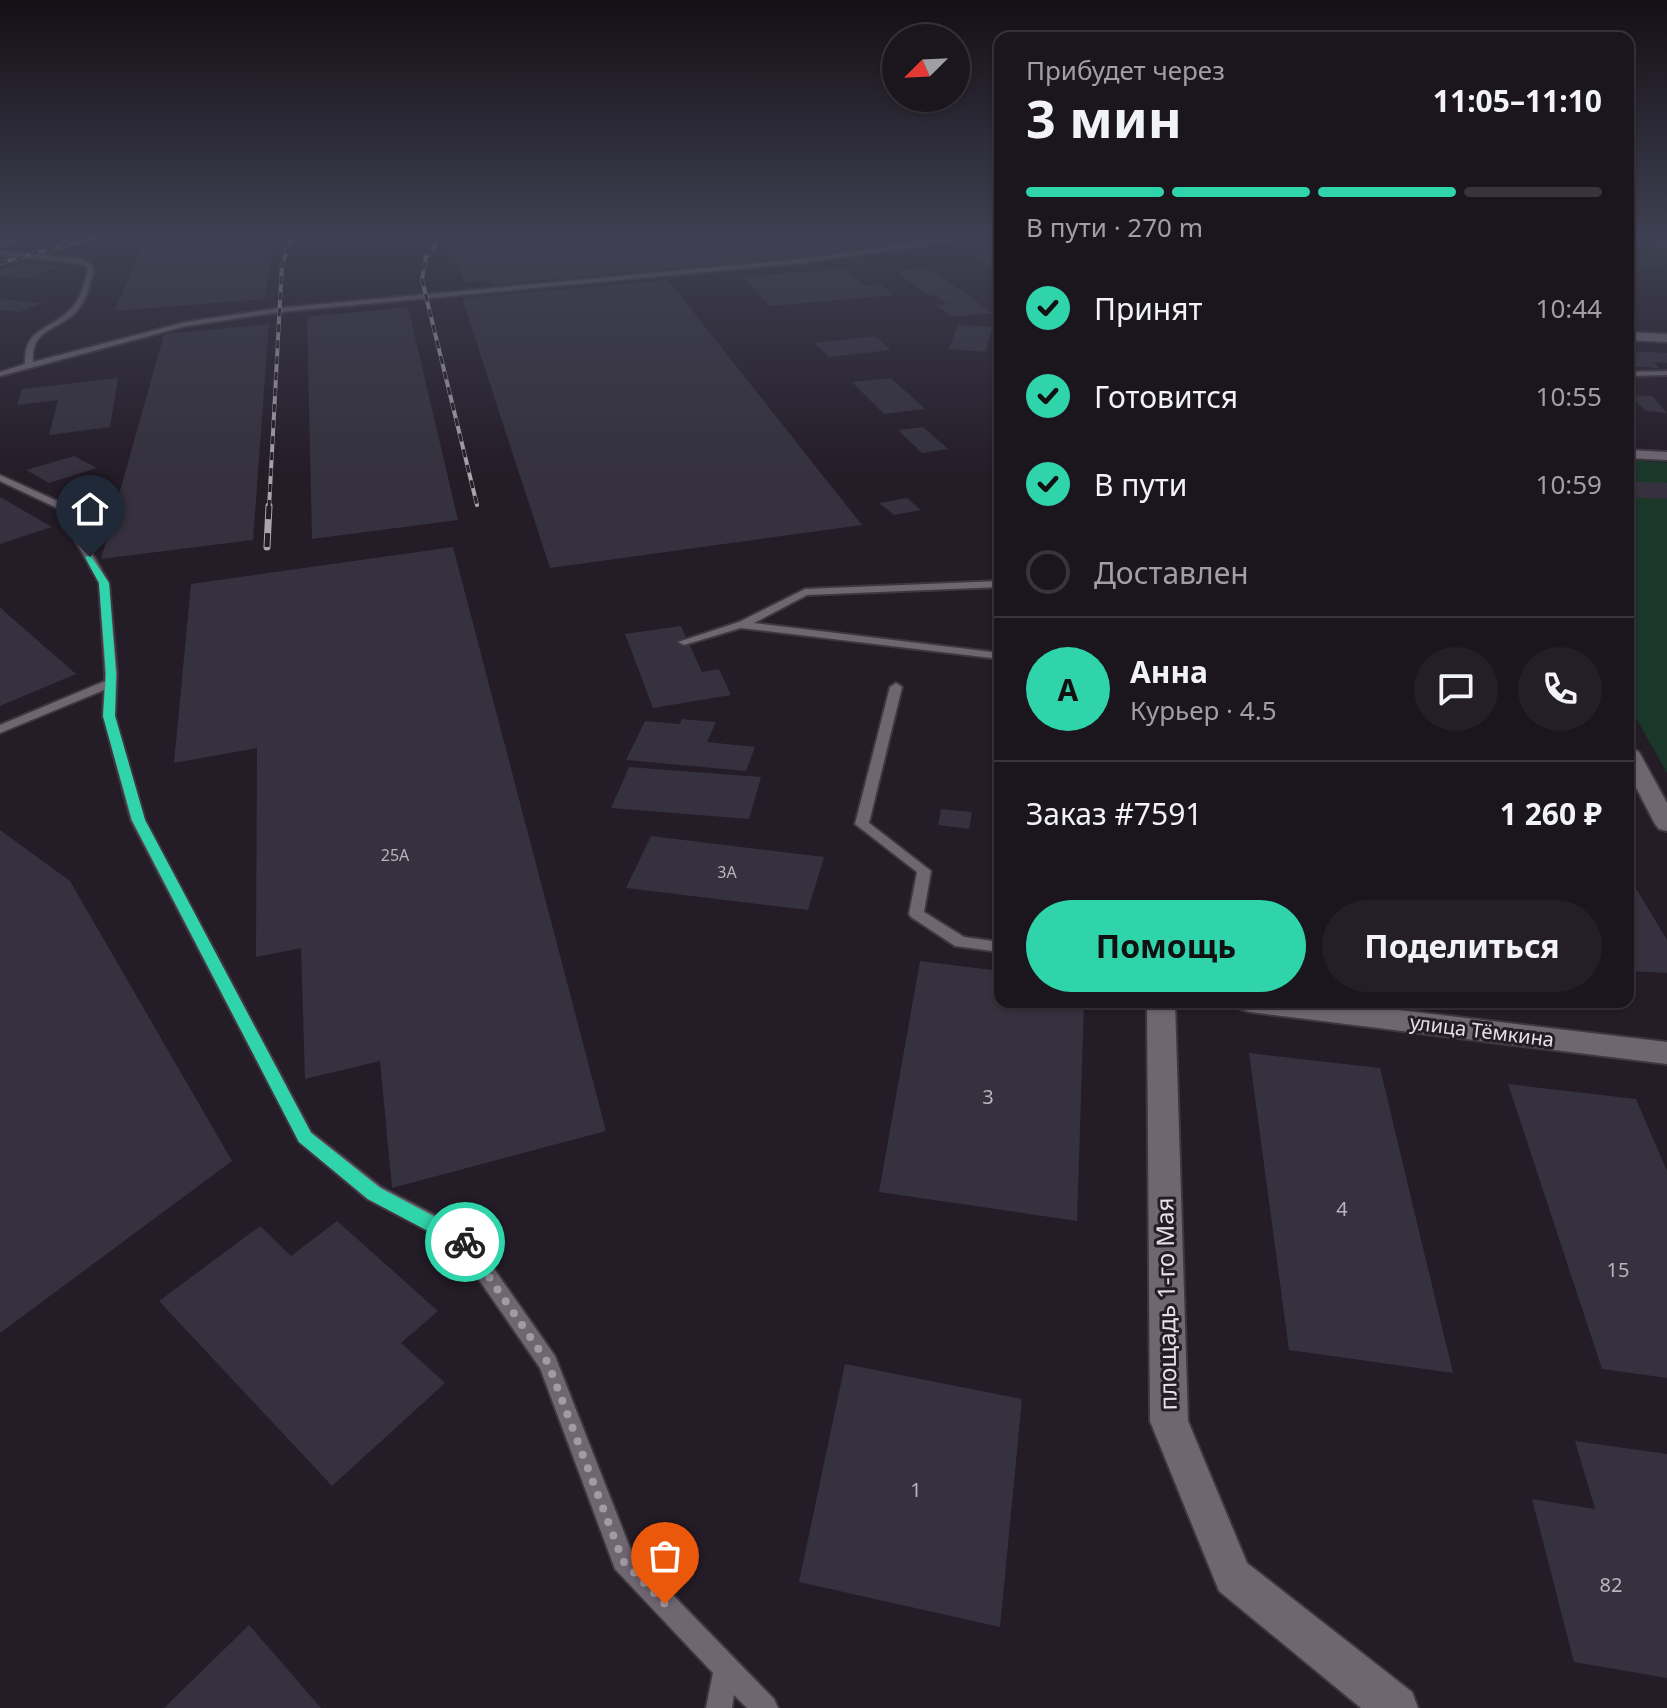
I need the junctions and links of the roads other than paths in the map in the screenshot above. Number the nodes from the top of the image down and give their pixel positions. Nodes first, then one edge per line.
1 (67, 316) edge
2 (242, 316) edge
3 (1634, 336) edge
4 (1667, 338) edge
5 (29, 365) junction
6 (1667, 373) edge
7 (0, 374) edge
8 (1634, 374) edge
9 (1634, 454) edge
10 (1667, 456) edge
11 (0, 478) edge
12 (994, 584) edge
13 (741, 625) junction
14 (684, 642) dead end
15 (994, 655) edge
16 (111, 683) junction
17 (896, 687) dead end
18 (0, 729) edge
19 (1634, 763) edge
20 (1667, 824) edge
21 (994, 946) edge
22 (1161, 1008) edge
23 (1299, 1008) edge
24 (1667, 1053) edge
25 (727, 1668) junction
26 (719, 1708) edge
27 (765, 1708) edge
28 (1396, 1708) edge

1 - 5 lane
2 - 5 lane
3 - 4 street
5 - 7 lane
6 - 8 lane
9 - 10 street
11 - 16 lane
12 - 13 lane
13 - 14 lane
13 - 15 lane
16 - 18 lane
16 - 25 lane
17 - 21 lane
19 - 20 street
22 - 28 street, площадь 1-го Мая
23 - 24 street, улица Тёмкина
25 - 26 lane
25 - 27 lane

